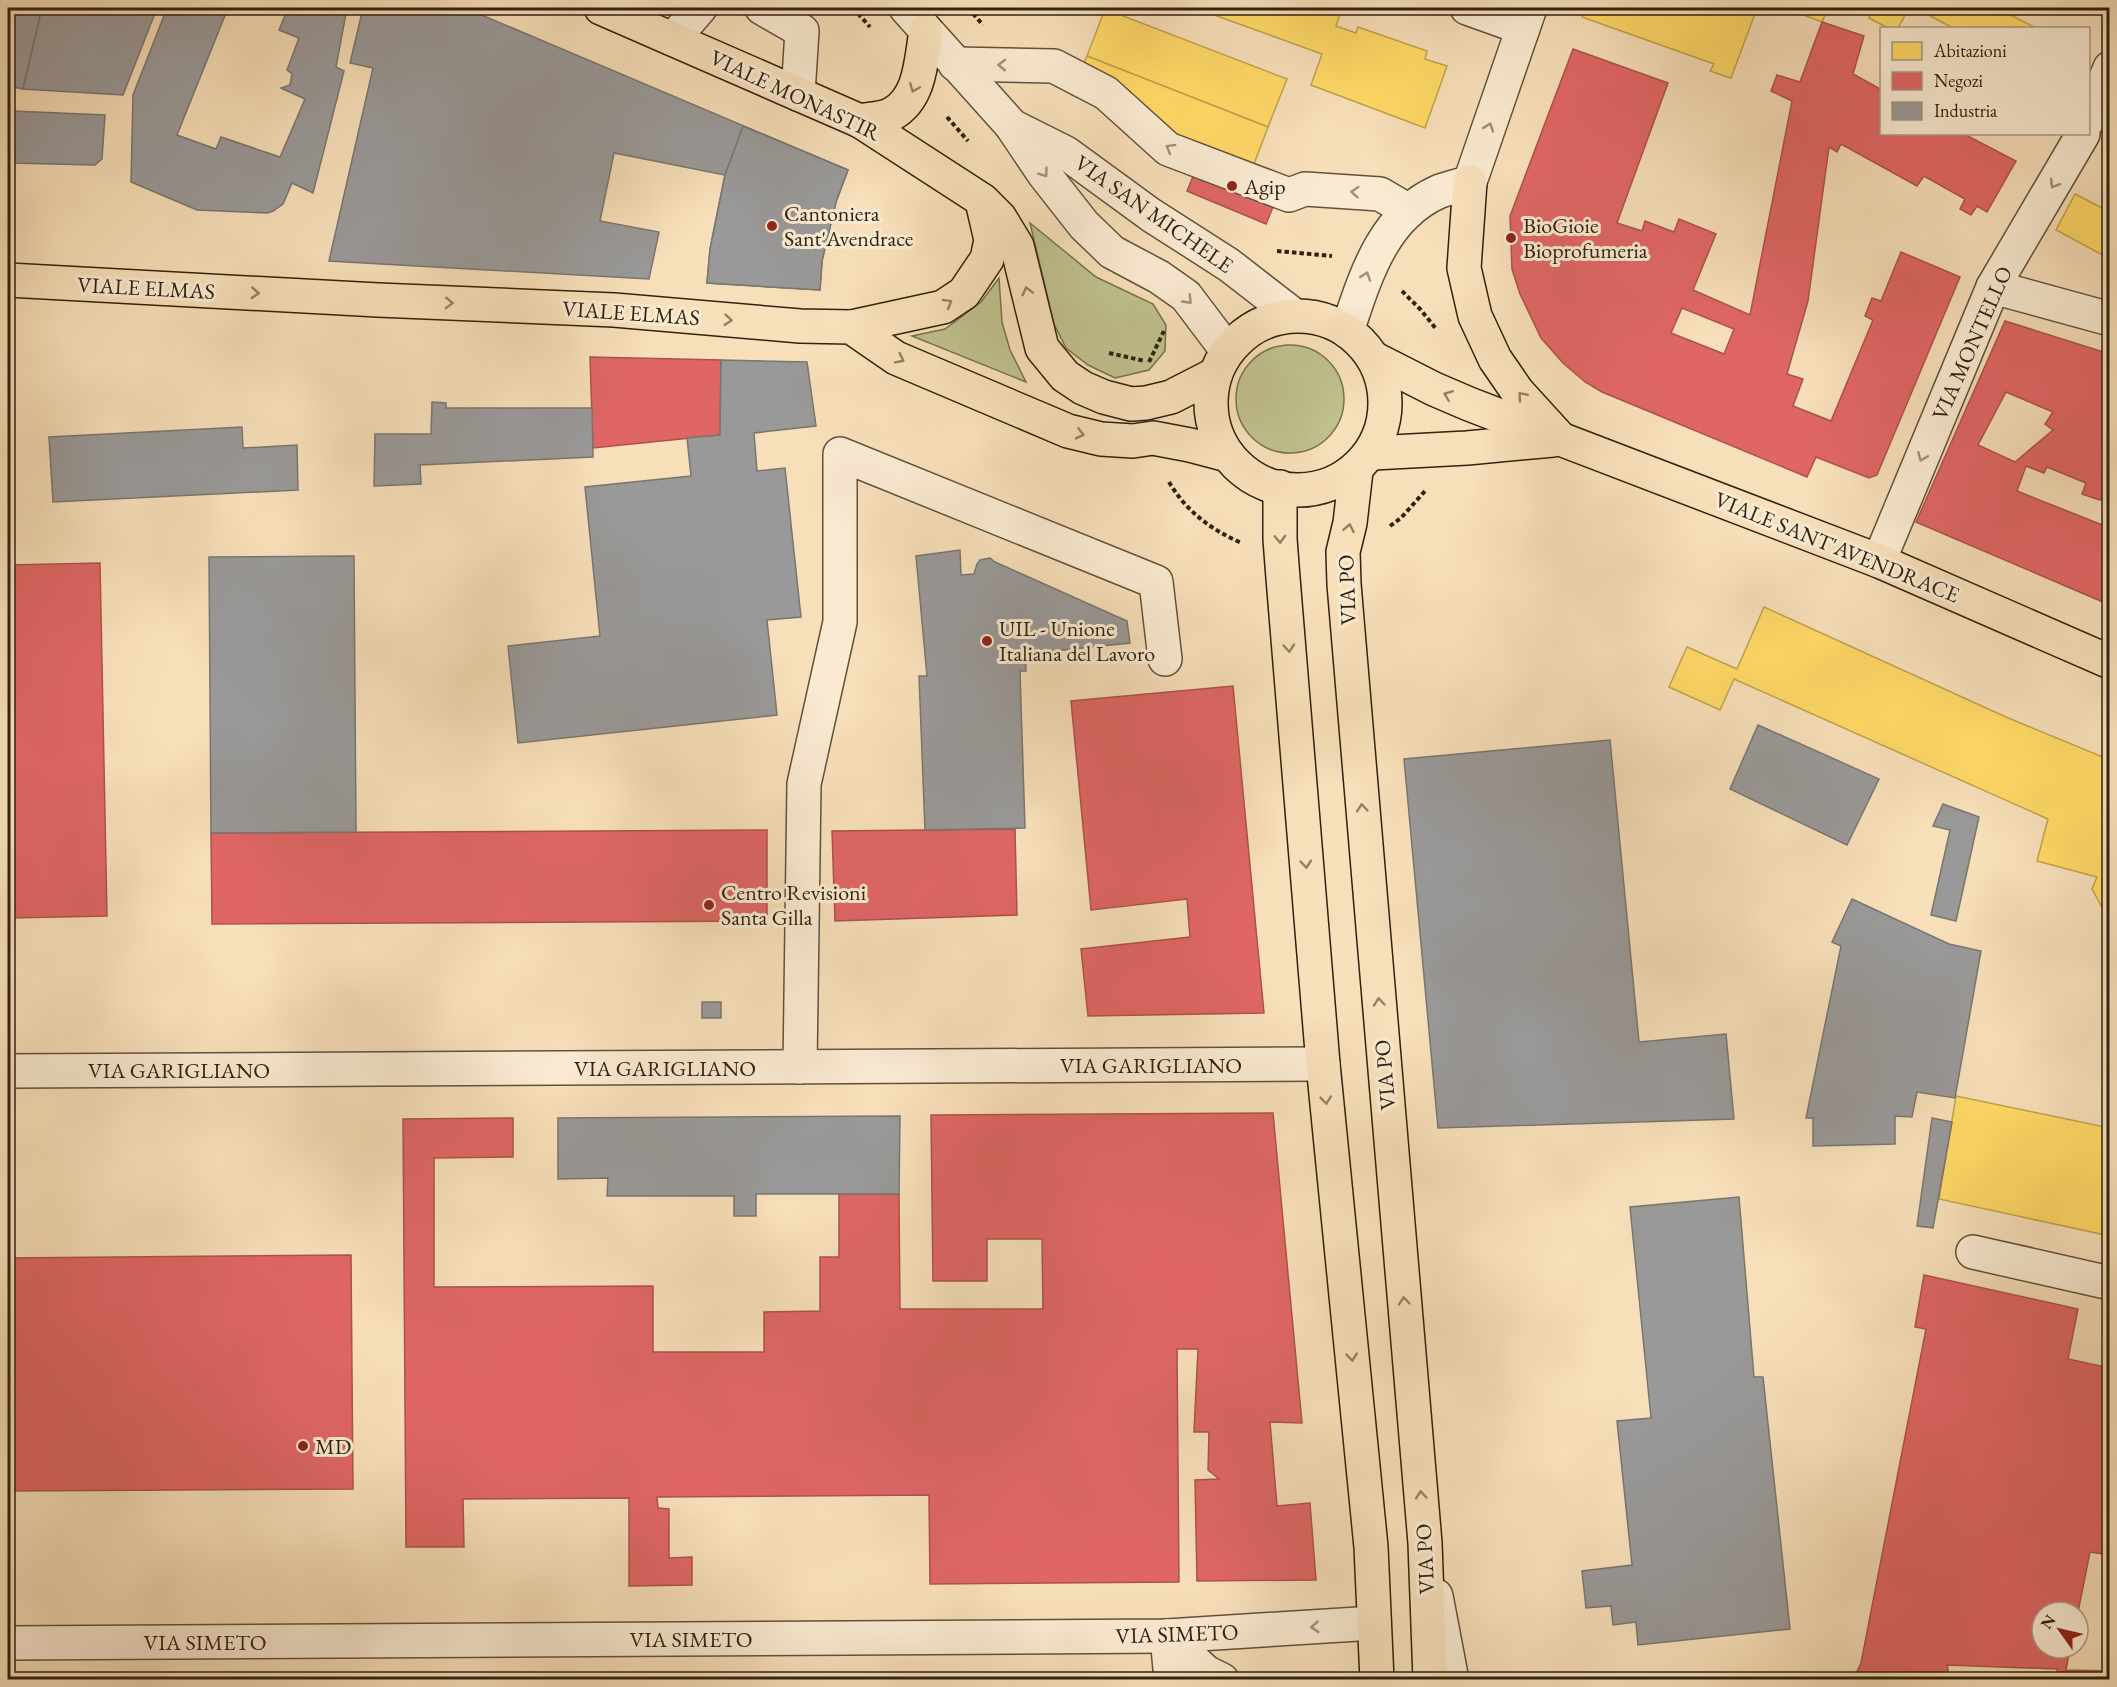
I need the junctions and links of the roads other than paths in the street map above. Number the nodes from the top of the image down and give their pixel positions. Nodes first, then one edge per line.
1 (601, 8) edge
2 (700, 8) edge
3 (762, 8) edge
4 (1467, 8) edge
5 (1526, 18) edge
6 (916, 19) edge
7 (673, 39) junction
8 (955, 64) junction
9 (2109, 68) edge
10 (798, 94) junction
11 (2090, 115) edge
12 (860, 121) junction
13 (1011, 125) junction
14 (2082, 135) edge
15 (1470, 183) junction
16 (982, 200) junction
17 (1409, 211) junction
18 (8, 280) edge
19 (1993, 287) junction
20 (1291, 314) junction
21 (2109, 320) edge
22 (851, 327) junction
23 (1347, 332) junction
24 (1373, 358) junction
25 (1219, 363) junction
26 (1561, 440) junction
27 (1228, 455) junction
28 (1365, 462) junction
29 (1280, 487) junction
30 (1879, 561) junction
31 (1165, 659) dead end
32 (2109, 662) edge
33 (1323, 1064) junction
34 (800, 1067) junction
35 (8, 1071) edge
36 (1973, 1252) dead end
37 (2109, 1283) edge
38 (1425, 1550) junction
39 (1374, 1623) junction
40 (1443, 1628) junction
41 (1167, 1636) junction
42 (8, 1643) edge
43 (1171, 1680) edge
44 (1222, 1680) edge
45 (1377, 1680) edge
46 (1430, 1680) edge
47 (1452, 1680) edge
48 (1476, 1680) edge

1 - 7 main road, VIALE MONASTIR
2 - 7 street
3 - 10 street
4 - 5 street
15 -> 5 street
6 - 8 street, VIA SAN MICHELE
6 -> 12 main road
7 - 10 main road, VIALE MONASTIR
8 - 13 street, VIA SAN MICHELE
17 -> 8 street
9 - 11 street
10 - 12 main road, VIALE MONASTIR
12 - 16 main road, VIALE MONASTIR
13 - 20 street, VIA SAN MICHELE
13 -> 25 street, VIA SAN MICHELE
14 -> 19 street, VIA MONTELLO
15 - 17 street
26 -> 15 main road
22 -> 16 main road, VIALE ELMAS
25 -> 16 main road, VIALE MONASTIR
23 -> 17 street
18 -> 22 main road, VIALE ELMAS
19 - 21 street
19 -> 30 street, VIA MONTELLO
20 - 23 main road
20 - 25 main road
22 -> 27 main road
23 - 24 main road
26 -> 24 main road, VIALE SANT'AVENDRACE
24 - 28 main road
25 - 27 main road
26 - 28 main road, VIALE SANT'AVENDRACE
26 - 30 main road, VIALE SANT'AVENDRACE
27 - 29 main road
28 - 29 main road
38 -> 28 main road, VIA PO
29 -> 33 main road
30 - 32 main road, VIALE SANT'AVENDRACE
31 - 34 street
33 - 34 street, VIA GARIGLIANO
33 -> 39 main road
34 - 35 street, VIA GARIGLIANO
36 - 37 street
38 - 40 street
38 - 46 main road, VIA PO
39 -> 41 street, VIA SIMETO
39 - 45 main road
40 - 47 street
40 - 48 street
41 - 42 street, VIA SIMETO
41 - 43 street
41 - 44 street

